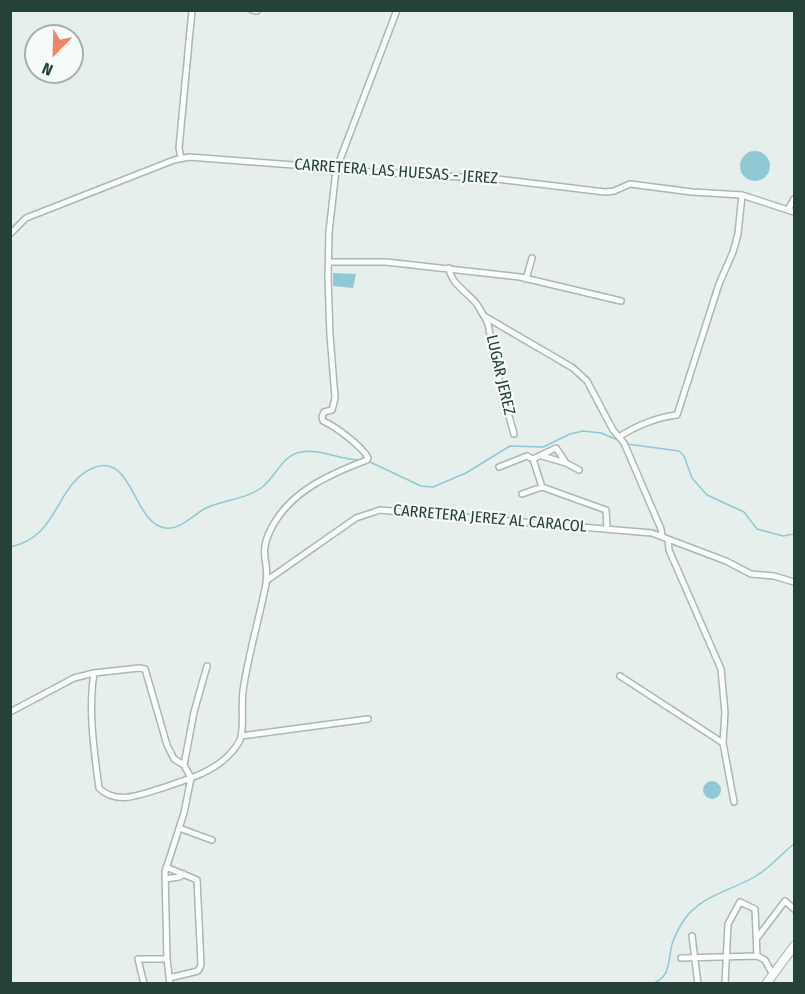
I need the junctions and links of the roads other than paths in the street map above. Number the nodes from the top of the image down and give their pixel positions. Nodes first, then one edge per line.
1 (192, 10) edge
2 (397, 10) edge
3 (181, 158) junction
4 (336, 170) junction
5 (742, 195) junction
6 (795, 199) edge
7 (791, 211) edge
8 (10, 234) edge
9 (532, 258) dead end
10 (330, 262) junction
11 (449, 268) junction
12 (526, 279) junction
13 (621, 301) dead end
14 (484, 316) junction
15 (514, 434) dead end
16 (619, 437) junction
17 (543, 456) junction
18 (533, 459) junction
19 (566, 463) junction
20 (500, 467) dead end
21 (579, 470) dead end
22 (542, 487) junction
23 (522, 494) dead end
24 (607, 528) junction
25 (662, 536) junction
26 (668, 539) junction
27 (267, 581) junction
28 (795, 582) edge
29 (207, 666) dead end
30 (94, 673) junction
31 (620, 676) dead end
32 (10, 712) edge
33 (368, 719) dead end
34 (241, 736) junction
35 (723, 743) junction
36 (184, 765) junction
37 (191, 778) junction
38 (734, 802) dead end
39 (178, 828) junction
40 (212, 840) dead end
41 (166, 867) junction
42 (184, 874) junction
43 (165, 879) junction
44 (795, 909) edge
45 (692, 936) dead end
46 (756, 938) junction
47 (794, 948) edge
48 (757, 956) junction
49 (681, 957) dead end
50 (695, 957) junction
51 (726, 957) junction
52 (167, 959) junction
53 (773, 975) junction
54 (170, 981) edge
55 (144, 984) edge
56 (698, 984) edge
57 (725, 984) edge
58 (766, 984) edge

1 - 3 street
2 - 4 street
3 - 4 street, CARRETERA LAS HUESAS - JEREZ
3 - 8 street, CARRETERA LAS HUESAS - JEREZ
4 - 5 street, CARRETERA LAS HUESAS - JEREZ
4 - 10 street
5 - 7 street, CARRETERA LAS HUESAS - JEREZ
5 - 16 street
6 - 7 street
9 - 12 street
10 - 11 street
10 - 27 street
11 - 12 street
11 - 14 street
12 - 13 street
14 - 15 street, LUGAR JEREZ
14 - 16 street
16 - 25 street
17 - 18 street
17 - 19 street
17 - 19 street
18 - 20 street
18 - 22 street
19 - 21 street
22 - 23 street
22 - 24 street
24 - 25 street, CARRETERA JEREZ AL CARACOL
24 - 27 street, CARRETERA JEREZ AL CARACOL
25 - 26 street, CARRETERA JEREZ AL CARACOL
26 - 28 street, CARRETERA JEREZ AL CARACOL
26 - 35 street
27 - 34 street
29 - 36 street
30 - 32 street
30 - 36 street
30 - 37 street
31 - 35 street
33 - 34 street
34 - 37 street
35 - 38 street
36 - 37 street
37 - 39 street
39 - 40 street
39 - 41 street
41 - 42 street
41 - 43 street
42 - 43 street
42 - 54 street
43 - 52 street
44 - 46 street
45 - 50 street
46 - 48 street
46 - 51 street
47 - 53 main road
48 - 51 street
48 - 53 street
49 - 50 street
50 - 51 street
50 - 56 street
51 - 57 street
52 - 54 street
52 - 55 street
53 - 58 main road

